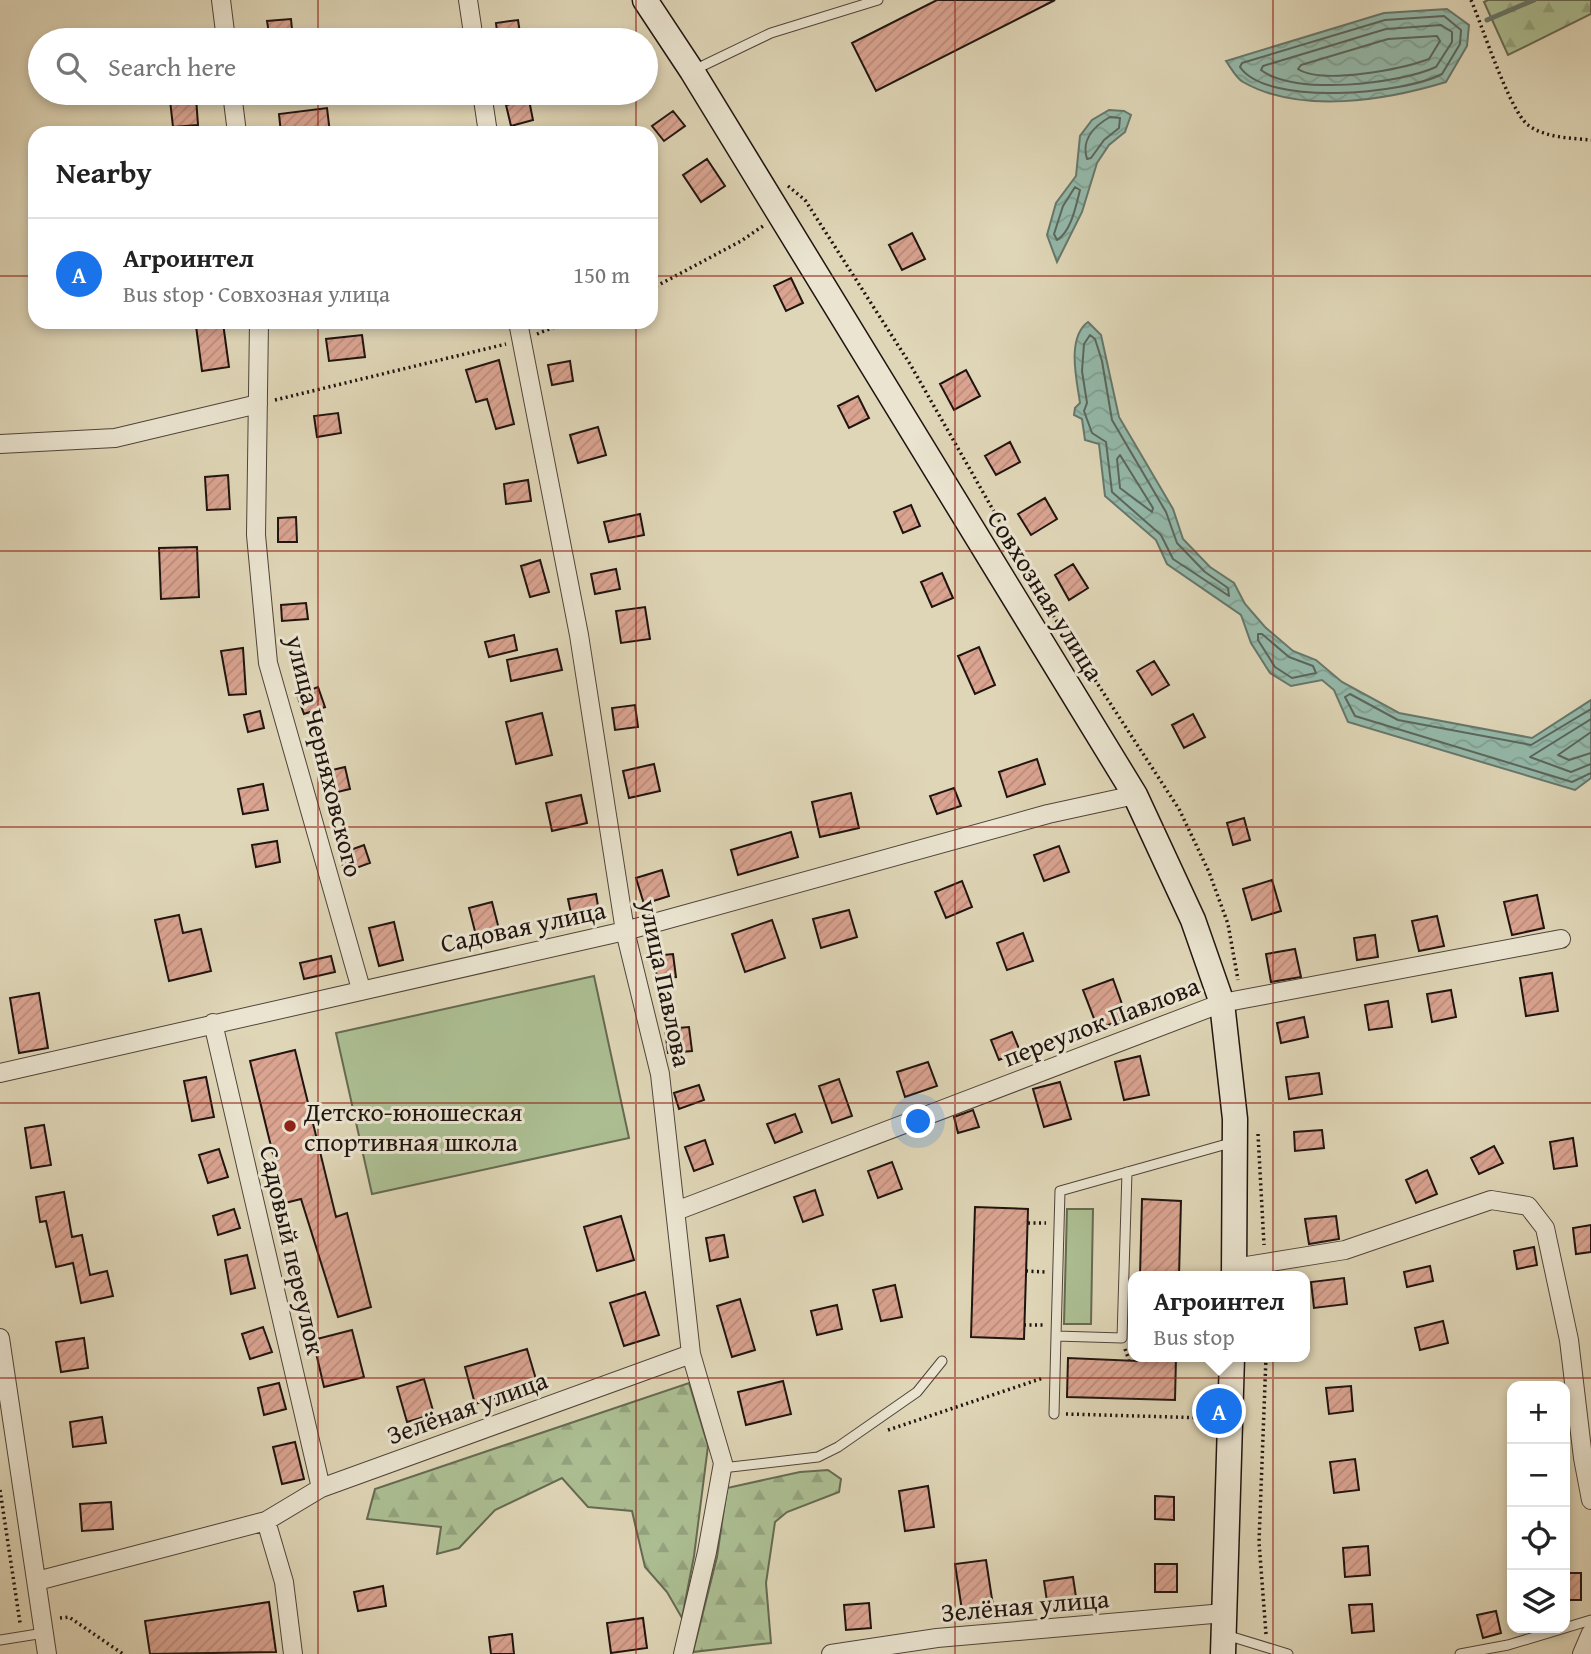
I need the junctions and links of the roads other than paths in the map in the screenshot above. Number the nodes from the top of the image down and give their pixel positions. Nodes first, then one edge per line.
1 (221, 0) edge
2 (468, 0) edge
3 (645, 0) edge
4 (878, 0) edge
5 (224, 28) edge
6 (472, 28) edge
7 (692, 71) junction
8 (234, 105) edge
9 (484, 105) edge
10 (236, 126) edge
11 (487, 126) edge
12 (259, 329) edge
13 (520, 331) edge
14 (258, 404) junction
15 (0, 444) edge
16 (1135, 795) junction
17 (625, 930) junction
18 (1561, 939) dead end
19 (360, 989) junction
20 (1222, 1003) junction
21 (213, 1023) junction
22 (0, 1073) edge
23 (1236, 1142) junction
24 (1127, 1172) junction
25 (676, 1211) junction
26 (1234, 1271) edge
27 (1239, 1271) edge
28 (1056, 1331) junction
29 (1, 1348) edge
30 (691, 1354) junction
31 (942, 1361) dead end
32 (1232, 1362) edge
33 (1054, 1414) road end
34 (722, 1468) junction
35 (321, 1488) junction
36 (1591, 1500) edge
37 (266, 1521) junction
38 (37, 1581) junction
39 (1591, 1620) edge
40 (43, 1627) junction
41 (1591, 1633) edge
42 (1224, 1634) edge
43 (0, 1640) edge
44 (47, 1654) edge
45 (293, 1654) edge
46 (683, 1654) edge
47 (831, 1654) edge
48 (1287, 1654) edge
49 (1460, 1654) edge
50 (1583, 1654) edge

1 - 5 street
2 - 6 street
3 - 7 street, Совхозная улица
4 - 7 lane
7 - 16 street, Совхозная улица
8 - 10 street
9 - 11 street
12 - 14 street, улица Черняховского
13 - 17 street, улица Павлова
14 - 15 street
14 - 19 street, улица Черняховского
16 - 17 street, Садовая улица
16 - 20 street, Совхозная улица
17 - 19 street, Садовая улица
17 - 25 street, улица Павлова
18 - 20 street, переулок Павлова
19 - 21 street, Садовая улица
20 - 23 street, Совхозная улица
20 - 25 street, переулок Павлова
21 - 22 street, Садовая улица
21 - 35 street, Садовый переулок
23 - 24 lane
23 - 26 street, Совхозная улица
24 - 28 lane
24 - 28 lane
25 - 30 street, улица Павлова
27 - 36 street
28 - 33 lane
29 - 38 street
30 - 34 street, улица Павлова
30 - 35 street, Зелёная улица
31 - 34 lane
32 - 42 street
34 - 46 street, улица Павлова
35 - 37 street, Зелёная улица
37 - 38 street, Зелёная улица
37 - 45 street
38 - 40 street
39 - 49 lane
40 - 43 lane
40 - 44 street
41 - 50 street
42 - 47 street, Зелёная улица
42 - 48 lane

